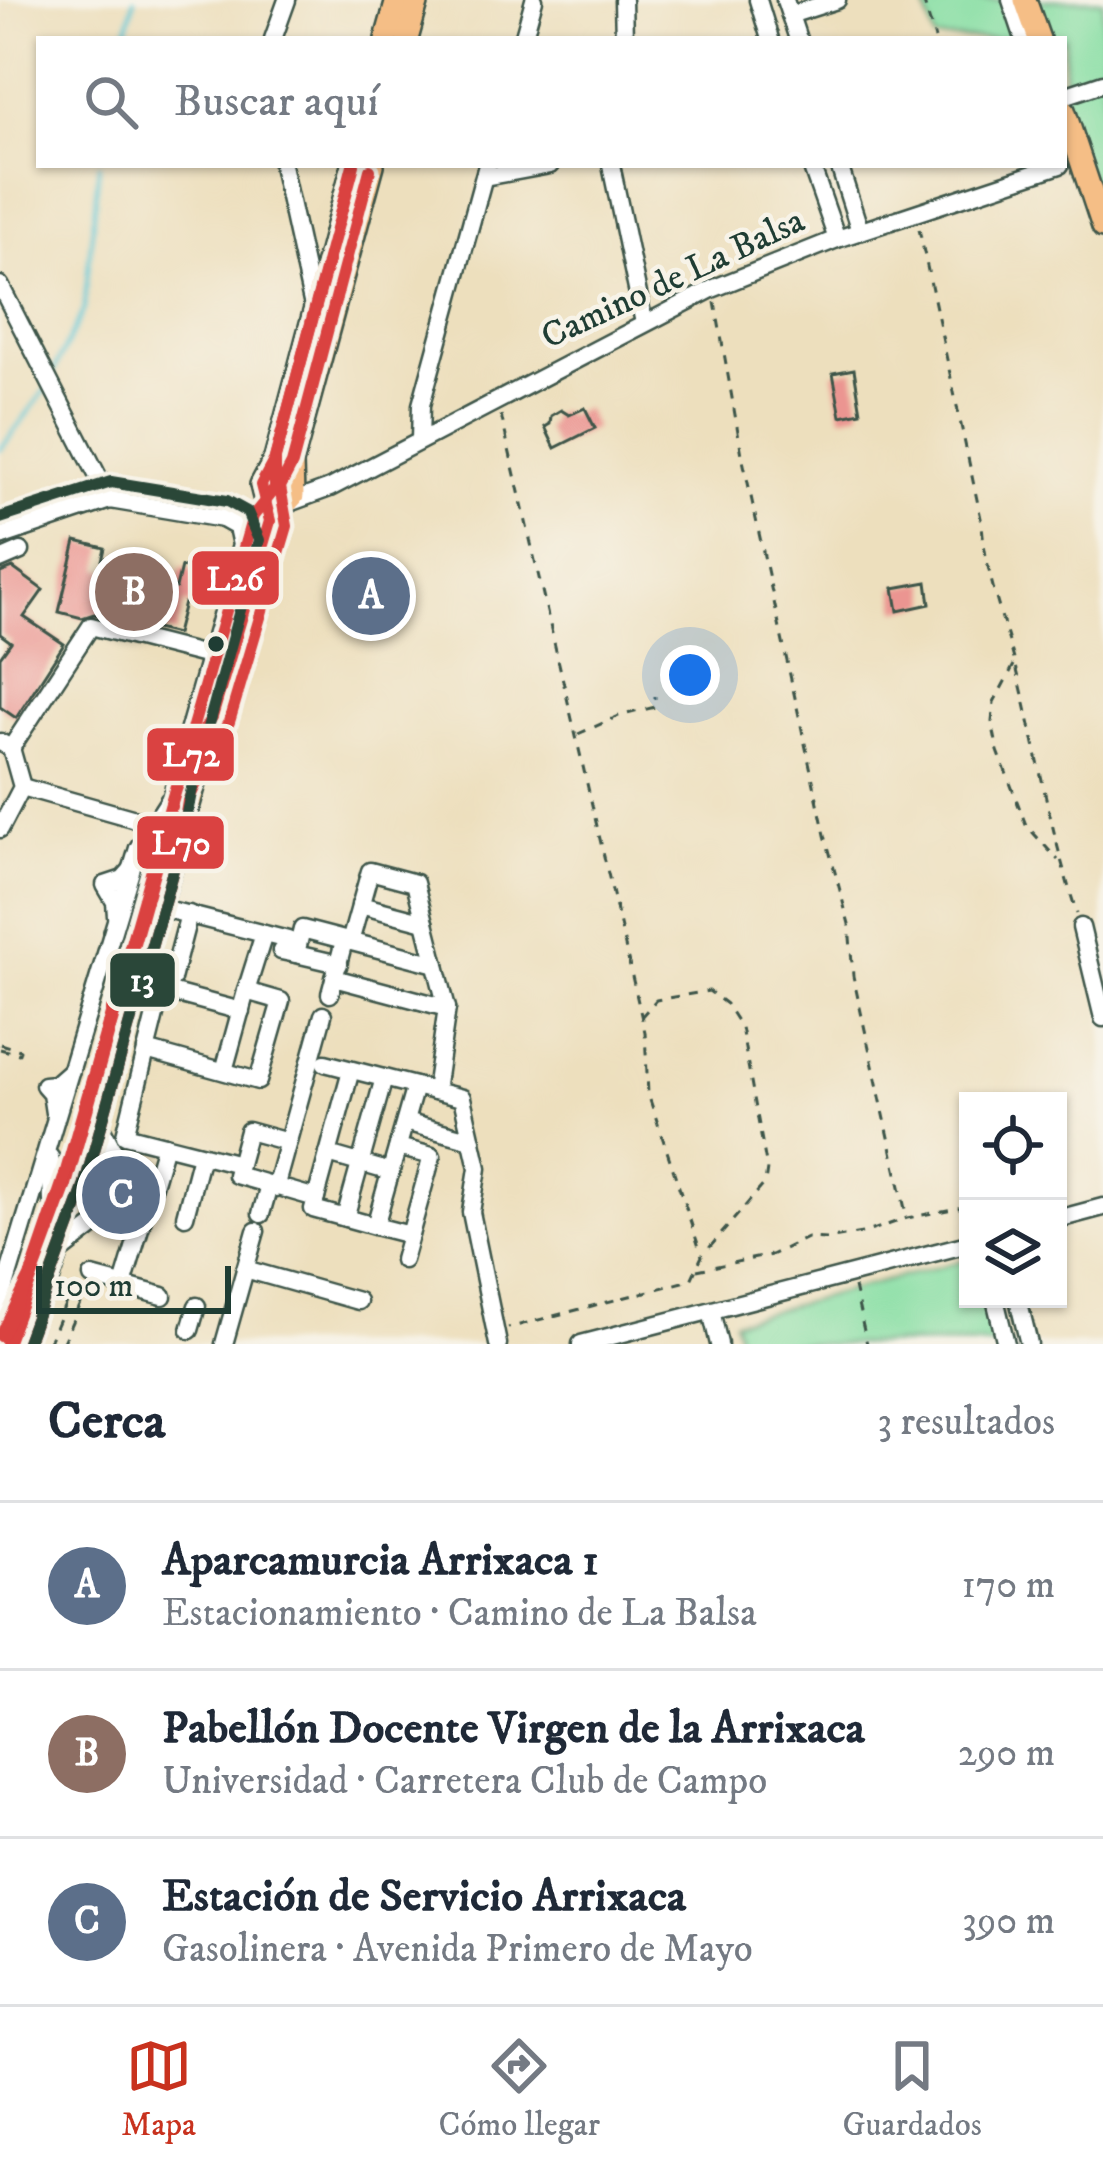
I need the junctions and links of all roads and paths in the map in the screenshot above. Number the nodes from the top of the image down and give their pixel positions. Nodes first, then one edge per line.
1 (287, 0) edge
2 (397, 0) edge
3 (418, 0) edge
4 (533, 0) edge
5 (758, 0) edge
6 (836, 0) edge
7 (923, 0) edge
8 (1011, 0) edge
9 (1025, 0) edge
10 (616, 2) edge
11 (788, 8) edge
12 (275, 36) edge
13 (387, 36) edge
14 (408, 36) edge
15 (524, 36) edge
16 (623, 36) edge
17 (769, 36) edge
18 (934, 36) edge
19 (1023, 36) edge
20 (1038, 36) edge
21 (1103, 83) edge
22 (1067, 94) edge
23 (1067, 161) edge
24 (283, 168) edge
25 (352, 168) edge
26 (372, 168) edge
27 (518, 168) edge
28 (612, 168) edge
29 (812, 168) edge
30 (839, 168) edge
31 (1048, 168) edge
32 (486, 171) edge
33 (915, 216) junction
34 (1103, 227) edge
35 (860, 231) junction
36 (837, 239) junction
37 (0, 285) edge
38 (712, 289) junction
39 (314, 313) junction
40 (644, 323) junction
41 (497, 401) junction
42 (420, 440) junction
43 (110, 500) junction
44 (266, 503) junction
45 (0, 537) edge
46 (21, 551) dead end
47 (0, 560) edge
48 (256, 568) junction
49 (205, 655) dead end
50 (1014, 663) junction
51 (655, 696) dead end
52 (212, 717) junction
53 (576, 735) junction
54 (5, 745) edge
55 (22, 787) junction
56 (171, 796) junction
57 (146, 825) junction
58 (0, 829) edge
59 (1061, 864) junction
60 (360, 905) junction
61 (158, 907) junction
62 (189, 914) junction
63 (425, 922) junction
64 (1081, 927) joint
65 (264, 934) junction
66 (347, 941) junction
67 (292, 947) junction
68 (107, 950) junction
69 (436, 964) junction
70 (334, 979) junction
71 (166, 991) junction
72 (246, 991) junction
73 (117, 1005) junction
74 (447, 1009) junction
75 (241, 1011) junction
76 (323, 1015) dead end
77 (641, 1017) junction
78 (1103, 1018) edge
79 (120, 1043) junction
80 (146, 1051) junction
81 (325, 1063) dead end
82 (351, 1070) junction
83 (224, 1071) junction
84 (384, 1078) junction
85 (415, 1086) junction
86 (435, 1091) junction
87 (98, 1121) junction
88 (405, 1122) junction
89 (52, 1132) junction
90 (472, 1140) junction
91 (288, 1142) junction
92 (165, 1145) junction
93 (398, 1147) junction
94 (328, 1154) junction
95 (201, 1155) junction
96 (360, 1163) junction
97 (238, 1170) junction
98 (391, 1172) junction
99 (125, 1173) dead end
100 (35, 1187) junction
101 (272, 1187) junction
102 (316, 1198) junction
103 (120, 1206) dead end
104 (959, 1207) edge
105 (1103, 1207) edge
106 (66, 1208) junction
107 (185, 1216) dead end
108 (1067, 1217) edge
109 (345, 1218) junction
110 (907, 1218) junction
111 (375, 1226) junction
112 (410, 1235) junction
113 (959, 1246) edge
114 (17, 1248) junction
115 (702, 1256) junction
116 (0, 1260) edge
117 (403, 1260) dead end
118 (48, 1264) junction
119 (245, 1269) junction
120 (695, 1270) junction
121 (92, 1277) joint
122 (852, 1280) dead end
123 (123, 1285) junction
124 (1, 1291) edge
125 (163, 1296) dead end
126 (358, 1301) dead end
127 (197, 1306) dead end
128 (997, 1308) edge
129 (1020, 1308) edge
130 (711, 1311) junction
131 (0, 1328) edge
132 (190, 1330) dead end
133 (497, 1338) edge
134 (7, 1344) edge
135 (17, 1344) edge
136 (31, 1344) edge
137 (62, 1344) edge
138 (224, 1344) edge
139 (580, 1344) edge
140 (719, 1344) edge
141 (867, 1344) edge
142 (1006, 1344) edge
143 (1030, 1344) edge

1 - 12 street
2 - 13 main road
3 - 14 main road
4 - 15 street
5 - 17 street
6 - 11 street
7 - 18 path
8 - 19 street
9 - 20 main road
10 - 16 street
21 - 22 street
23 - 34 main road
24 - 39 street
25 - 39 main road
26 - 44 main road
27 - 32 street
28 - 40 street
29 - 36 street
30 - 35 street
31 - 33 street, Camino de La Balsa
32 - 42 street
33 - 35 street, Camino de La Balsa
33 - 50 path
35 - 36 street, Camino de La Balsa
36 - 38 street, Camino de La Balsa
37 - 43 street
38 - 40 street, Camino de La Balsa
38 - 110 path
39 - 44 main road
40 - 41 street, Camino de La Balsa
41 - 42 street, Camino de La Balsa
41 - 53 path
42 - 44 street, Camino de La Balsa
43 - 44 street
43 - 45 street
44 - 48 main road
44 - 48 street
44 - 56 street
46 - 47 street
48 - 52 main road
49 - 54 street
50 - 59 path
50 - 59 path
51 - 53 path
52 - 56 street
52 - 61 main road
53 - 77 path
54 - 55 street
55 - 57 street
55 - 58 street
56 - 57 street
56 - 73 street
57 - 68 street
59 - 64 path
60 - 63 street
60 - 63 street
60 - 66 street
61 - 62 street
61 - 79 main road
62 - 65 street
62 - 71 street
63 - 69 street
64 - 78 street
65 - 67 street
65 - 72 street
66 - 67 street
66 - 69 street
66 - 70 street
67 - 70 street
68 - 73 street
68 - 89 street
69 - 74 street
70 - 74 street
71 - 75 street
71 - 80 street
72 - 75 street
72 - 83 street
73 - 79 street
73 - 106 street
74 - 86 street
75 - 83 street
76 - 91 street
77 - 115 path
77 - 115 path
79 - 87 main road
80 - 83 street
80 - 92 street
81 - 82 street
82 - 84 street
82 - 94 street
84 - 85 street
84 - 96 street
85 - 86 street
85 - 88 street
86 - 90 street
87 - 99 street
87 - 106 main road
88 - 90 street
88 - 93 street
89 - 100 street
89 - 106 street
90 - 133 street
91 - 97 street
91 - 101 street
92 - 95 street
92 - 123 street
93 - 98 street
93 - 112 street
94 - 96 street
94 - 102 street
95 - 97 street
95 - 107 street
96 - 98 street
96 - 109 street
97 - 101 street
98 - 111 street
100 - 114 street
100 - 118 street
101 - 102 street
101 - 119 street
102 - 109 street
103 - 118 street
104 - 110 path
105 - 108 street
106 - 118 main road
109 - 111 street
110 - 120 path
111 - 112 street
112 - 117 street
113 - 130 street
114 - 116 street
114 - 124 street
115 - 120 path
118 - 131 street
118 - 134 street
118 - 135 main road
118 - 136 main road
119 - 126 street
119 - 138 street
120 - 133 path
121 - 123 street
121 - 137 path
122 - 141 path
123 - 125 street
127 - 132 street
128 - 142 street
129 - 143 street
130 - 139 street
130 - 140 street

